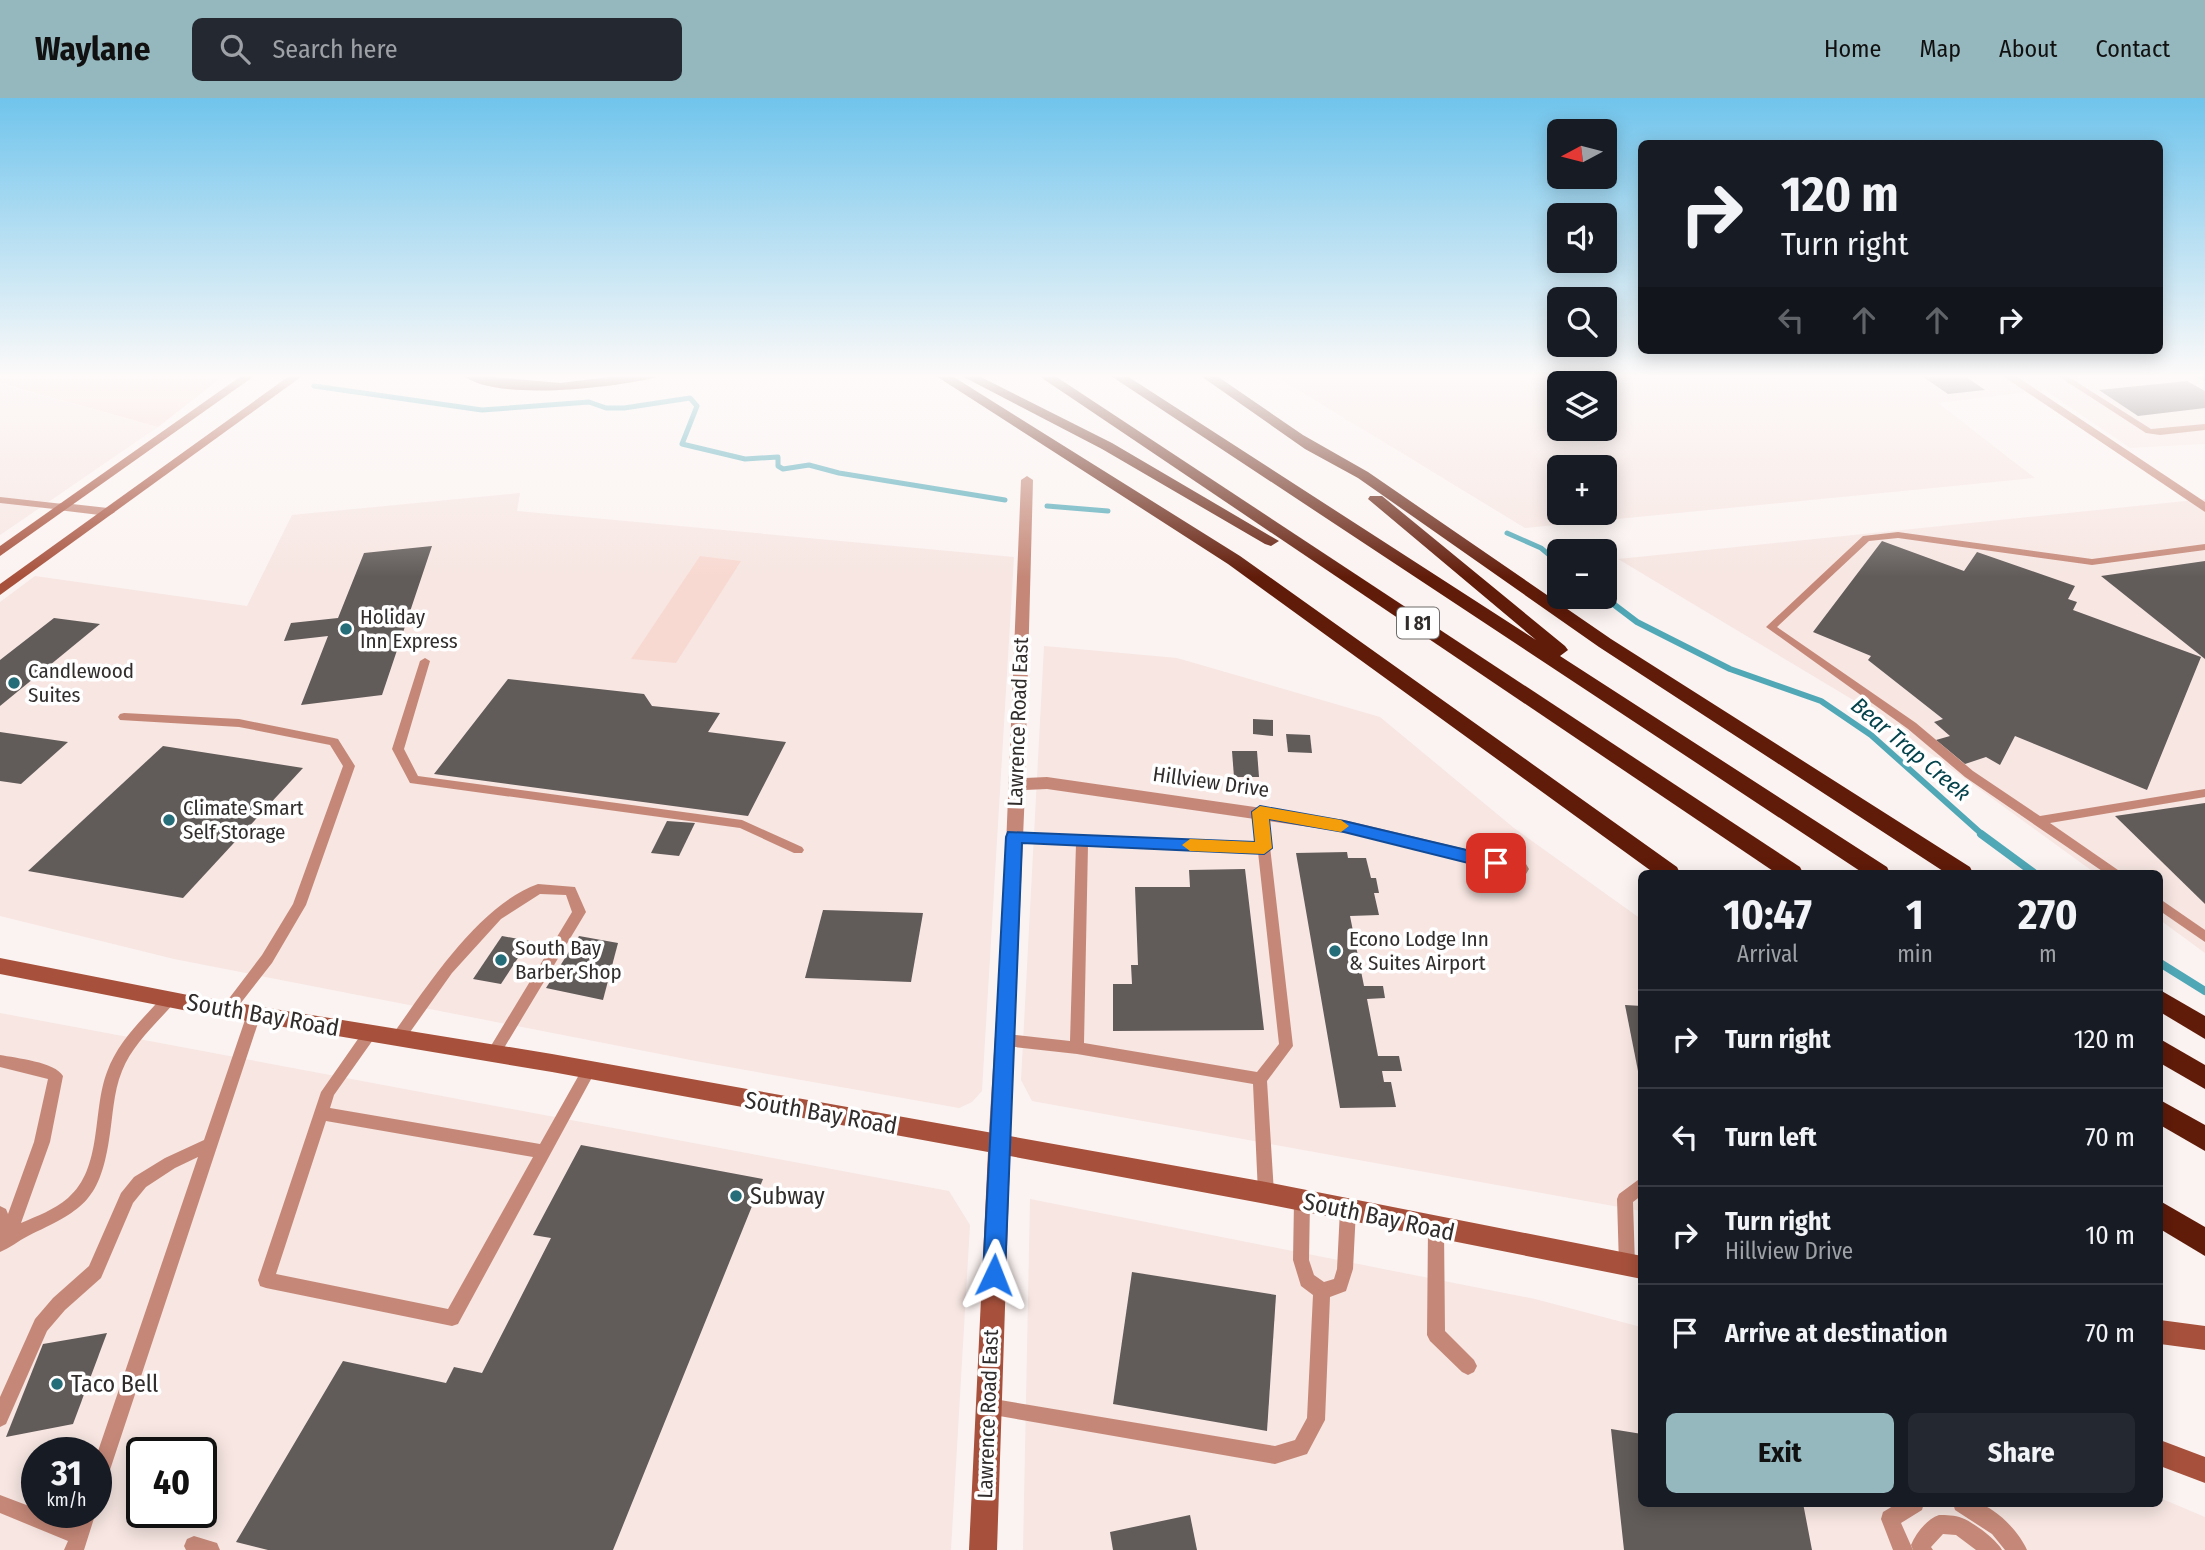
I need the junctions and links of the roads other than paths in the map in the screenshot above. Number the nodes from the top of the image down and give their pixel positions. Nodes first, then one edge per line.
1 (155, 442) edge
2 (205, 442) edge
3 (1049, 442) edge
4 (1099, 442) edge
5 (1144, 442) edge
6 (1219, 442) edge
7 (1304, 442) edge
8 (1306, 442) edge
9 (2107, 442) edge
10 (1027, 480) dead end
11 (0, 500) edge
12 (63, 507) junction
13 (2205, 508) edge
14 (108, 512) junction
15 (2205, 547) edge
16 (0, 552) edge
17 (0, 590) edge
18 (1436, 635) junction
19 (425, 661) dead end
20 (124, 718) dead end
21 (1641, 718) junction
22 (1016, 784) junction
23 (2205, 793) edge
24 (1260, 812) junction
25 (2038, 821) junction
26 (1014, 837) junction
27 (1082, 840) junction
28 (1264, 848) junction
29 (798, 850) dead end
30 (1520, 869) dead end
31 (1665, 870) edge
32 (1788, 870) edge
33 (1874, 870) edge
34 (1957, 870) edge
35 (2111, 870) edge
36 (2163, 906) edge
37 (2205, 937) edge
38 (2, 966) edge
39 (170, 999) junction
40 (2163, 1002) edge
41 (228, 1009) junction
42 (254, 1014) junction
43 (2205, 1029) edge
44 (370, 1033) junction
45 (398, 1038) junction
46 (1006, 1041) junction
47 (1077, 1048) junction
48 (2163, 1052) edge
49 (493, 1054) junction
50 (0, 1061) edge
51 (589, 1070) junction
52 (2205, 1078) edge
53 (1260, 1079) junction
54 (321, 1113) junction
55 (2163, 1113) edge
56 (2205, 1139) edge
57 (211, 1144) junction
58 (999, 1146) junction
59 (544, 1152) junction
60 (1638, 1188) edge
61 (1266, 1193) junction
62 (1302, 1201) junction
63 (1348, 1210) junction
64 (0, 1214) edge
65 (2170, 1222) edge
66 (1436, 1229) junction
67 (2, 1240) edge
68 (2205, 1243) edge
69 (1634, 1266) edge
70 (1322, 1291) junction
71 (2163, 1332) edge
72 (2205, 1338) edge
73 (1468, 1366) dead end
74 (988, 1407) junction
75 (0, 1418) edge
76 (112, 1438) edge
77 (2163, 1454) edge
78 (2205, 1470) edge
79 (0, 1504) edge
80 (1909, 1507) edge
81 (1968, 1507) edge
82 (77, 1543) edge
83 (982, 1550) edge
84 (1903, 1550) edge
85 (1923, 1550) edge
86 (1992, 1550) edge
87 (2017, 1550) edge

1 - 12 main road
2 - 14 main road
3 - 31 highway
4 - 18 highway
5 - 18 highway, I 81
6 - 21 highway, I 81
7 - 21 highway
8 - 34 highway
9 - 13 street
10 - 22 street, Lawrence Road East
11 - 12 lane
12 - 14 street
12 - 16 main road
14 - 17 main road
15 - 25 lane
18 - 32 highway, I 81
19 - 29 lane
20 - 41 lane
21 - 33 highway, I 81
22 - 24 street, Hillview Drive
22 - 26 street, Lawrence Road East
23 - 25 lane
24 - 28 lane
24 - 30 street, Hillview Drive
25 - 35 lane
26 - 27 lane
26 - 46 street, Lawrence Road East
27 - 28 lane
27 - 47 lane
28 - 53 lane
36 - 37 lane
38 - 39 main road, South Bay Road
39 - 41 main road, South Bay Road
39 - 67 lane
40 - 43 highway
41 - 42 main road, South Bay Road
42 - 44 main road, South Bay Road
42 - 57 lane
44 - 45 main road, South Bay Road
44 - 54 lane
45 - 49 main road, South Bay Road
45 - 49 lane
46 - 47 lane
46 - 58 street, Lawrence Road East
47 - 53 lane
48 - 52 highway
49 - 51 main road, South Bay Road
50 - 67 lane
51 - 58 main road, South Bay Road
51 - 59 lane
53 - 61 lane
54 - 59 lane
54 - 59 lane
55 - 56 highway
57 - 75 lane
57 - 76 lane
58 - 61 main road, South Bay Road
58 - 74 main road, Lawrence Road East
60 - 69 lane
61 - 62 main road, South Bay Road
62 - 63 main road, South Bay Road
62 - 70 lane
63 - 66 main road, South Bay Road
63 - 70 lane
64 - 67 lane
65 - 68 highway
66 - 69 main road, South Bay Road
66 - 73 lane
70 - 74 lane
71 - 72 main road
74 - 83 main road, Lawrence Road East
77 - 78 main road
79 - 82 lane
80 - 84 lane
81 - 87 lane
85 - 86 lane

